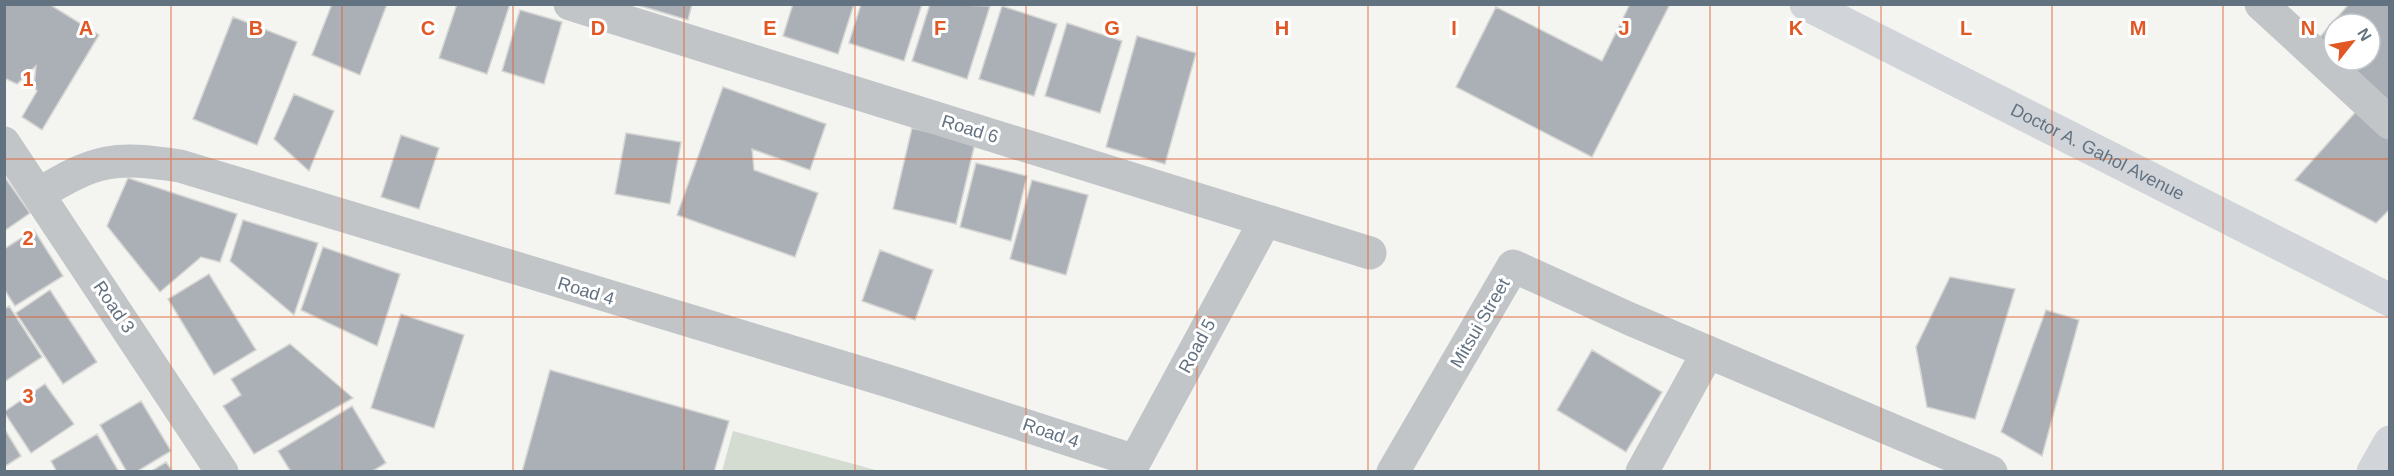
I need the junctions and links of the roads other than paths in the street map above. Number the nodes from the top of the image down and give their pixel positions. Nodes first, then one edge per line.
1 (570, 4) edge
2 (1806, 4) edge
3 (2261, 4) edge
4 (2390, 123) edge
5 (4, 143) edge
6 (39, 194) junction
7 (1265, 221) junction
8 (1370, 253) dead end
9 (2390, 300) edge
10 (1708, 351) junction
11 (2390, 442) edge
12 (1132, 466) edge
13 (222, 471) edge
14 (1393, 471) edge
15 (1642, 471) edge
16 (1991, 471) edge
17 (2373, 471) edge

1 - 7 street, Road 6
2 - 9 main road, Doctor A. Gahol Avenue
3 - 4 street
5 - 6 street, Road 3
6 - 12 street, Road 4
6 - 13 street, Road 3
7 - 8 street, Road 6
7 - 12 street, Road 5
10 - 14 street, Mitsui Street
10 - 15 street
10 - 16 street, Mitsui Street
11 - 17 main road

